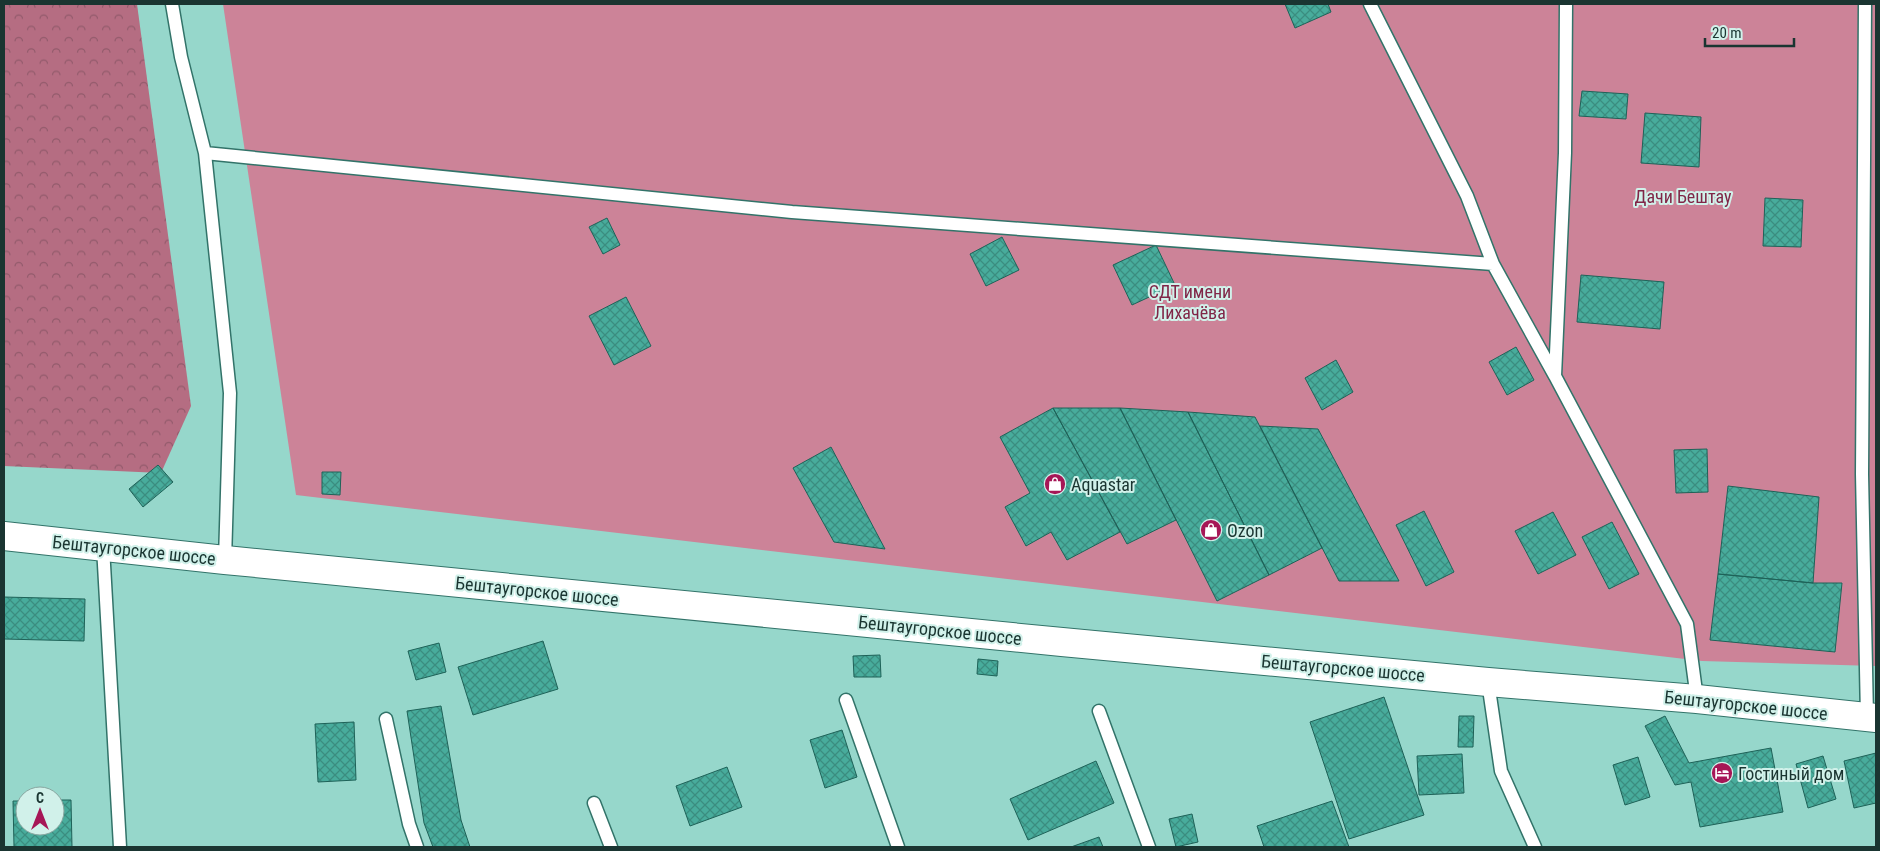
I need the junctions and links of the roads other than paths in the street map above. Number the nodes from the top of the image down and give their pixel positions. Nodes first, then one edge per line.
1 (172, 4) edge
2 (1370, 4) edge
3 (1566, 4) edge
4 (1865, 4) edge
5 (205, 153) junction
6 (1493, 264) junction
7 (1555, 376) junction
8 (4, 536) edge
9 (103, 546) junction
10 (225, 560) junction
11 (1488, 682) junction
12 (1697, 699) junction
13 (846, 700) dead end
14 (1099, 711) dead end
15 (1872, 718) edge
16 (386, 719) dead end
17 (594, 803) dead end
18 (120, 847) edge
19 (417, 847) edge
20 (611, 847) edge
21 (898, 847) edge
22 (1149, 847) edge
23 (1535, 847) edge

1 - 5 lane
2 - 6 lane
3 - 7 lane
4 - 15 lane
5 - 6 lane
5 - 10 lane
6 - 7 lane
7 - 12 lane
8 - 9 main road, Бештаугорское шоссе
9 - 10 main road, Бештаугорское шоссе
9 - 18 lane
10 - 11 main road, Бештаугорское шоссе
11 - 12 main road, Бештаугорское шоссе
11 - 23 lane
12 - 15 main road, Бештаугорское шоссе
13 - 21 lane
14 - 22 lane
16 - 19 lane
17 - 20 lane

